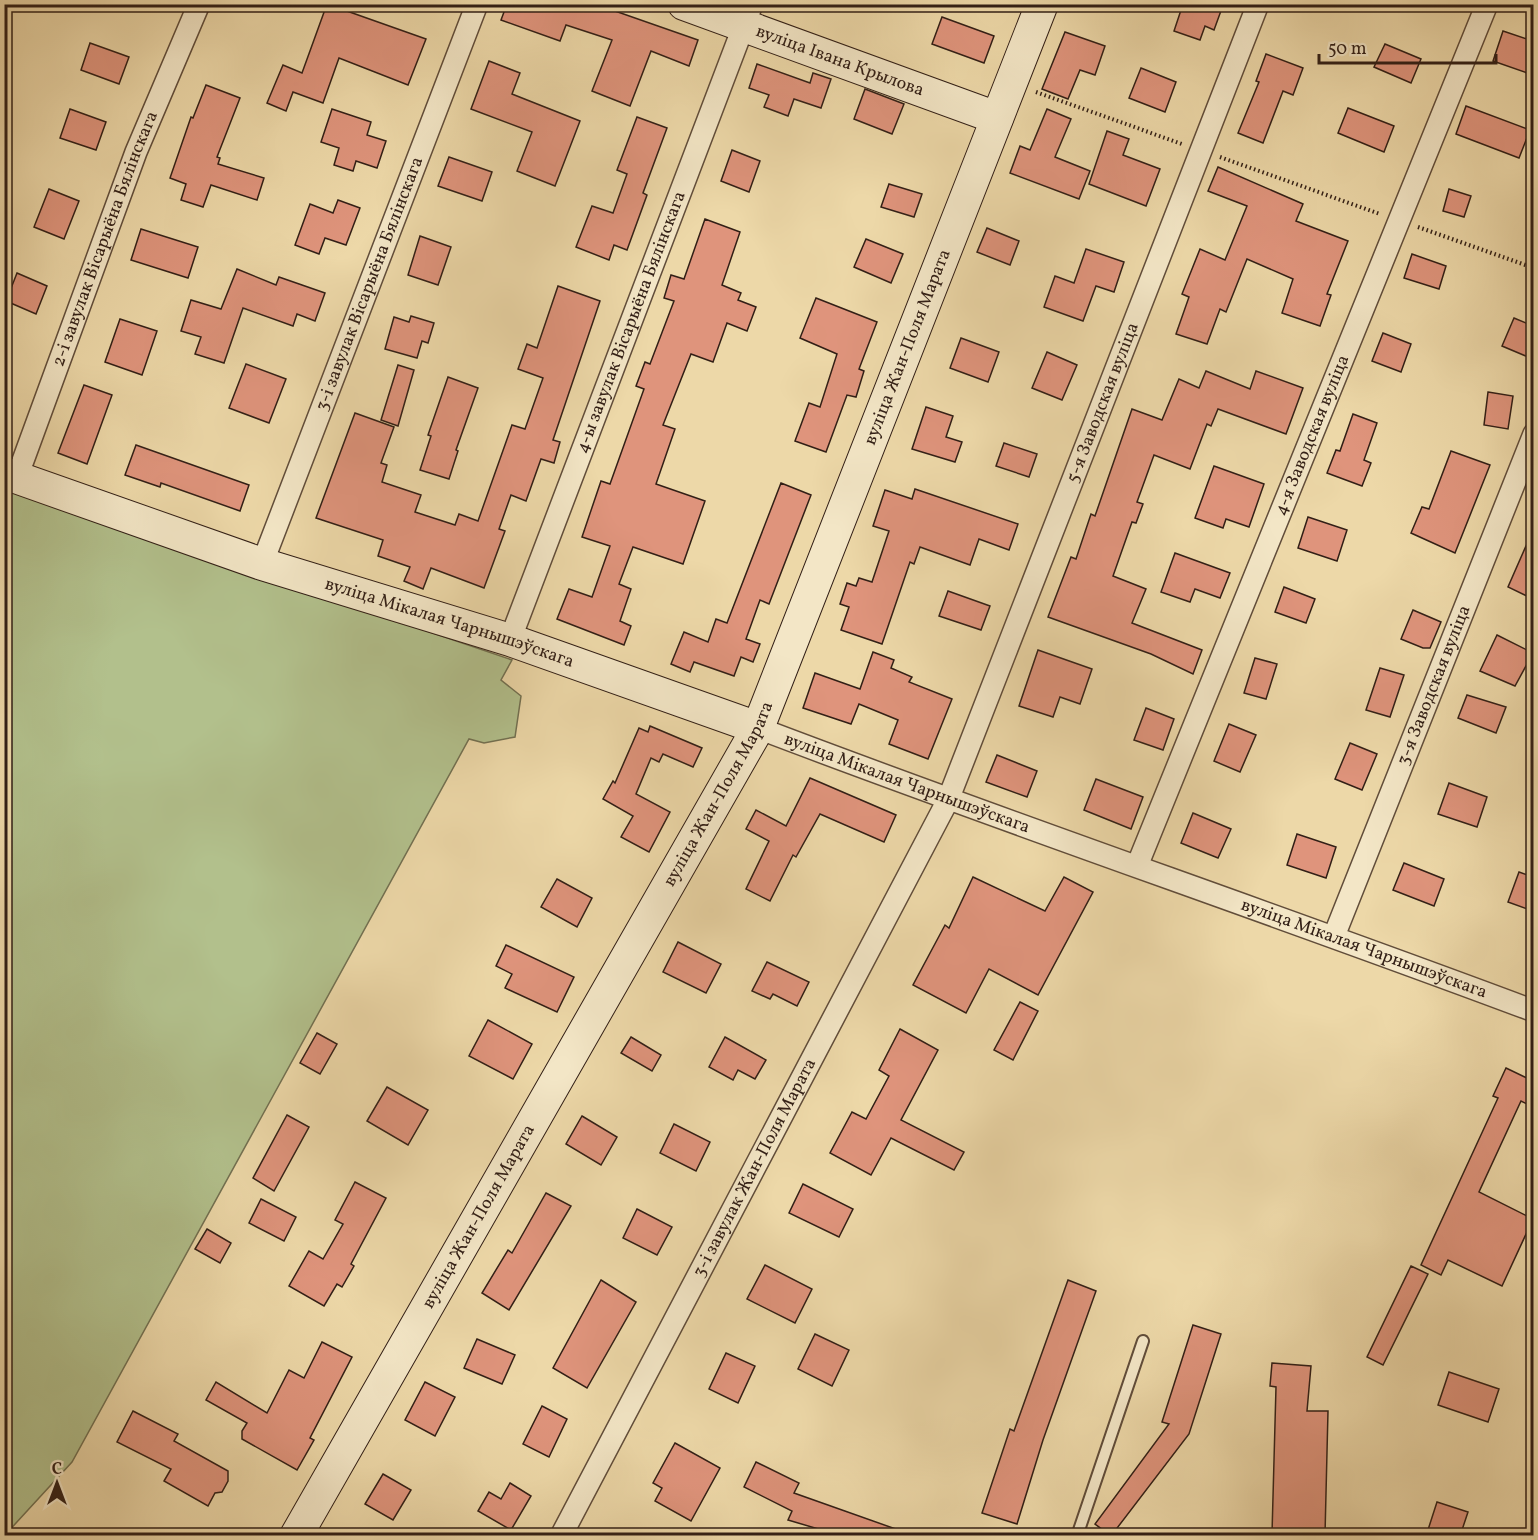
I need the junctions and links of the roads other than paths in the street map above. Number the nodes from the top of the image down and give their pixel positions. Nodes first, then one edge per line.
1 (199, 4) edge
2 (477, 4) edge
3 (684, 4) edge
4 (1042, 4) edge
5 (1258, 4) edge
6 (1487, 4) edge
7 (749, 15) edge
8 (997, 118) junction
9 (1533, 434) edge
10 (11, 475) edge
11 (262, 564) junction
12 (510, 640) junction
13 (758, 728) junction
14 (948, 800) junction
15 (1137, 866) junction
16 (4, 908) edge
17 (1334, 936) junction
18 (4, 953) edge
19 (1533, 1010) edge
20 (1143, 1341) dead end
21 (296, 1536) edge
22 (561, 1536) edge
23 (1077, 1536) edge

1 - 10 street, 2-і завулак Вісарыёна Бялінскага
2 - 11 street, 3-і завулак Вісарыёна Бялінскага
3 - 7 street, вуліца Івана Крылова
4 - 8 street, вуліца Жан-Поля Марата
5 - 14 street, 5-я Заводская вуліца
6 - 15 street, 4-я Заводская вуліца
7 - 8 street, вуліца Івана Крылова
7 - 12 street, 4-ы завулак Вісарыёна Бялінскага
8 - 13 street, вуліца Жан-Поля Марата
9 - 17 street, 3-я Заводская вуліца
10 - 11 street, вуліца Мікалая Чарнышэўскага
11 - 12 street, вуліца Мікалая Чарнышэўскага
12 - 13 street, вуліца Мікалая Чарнышэўскага
13 - 14 street, вуліца Мікалая Чарнышэўскага
13 - 21 street, вуліца Жан-Поля Марата
14 - 15 street, вуліца Мікалая Чарнышэўскага
14 - 22 street, 3-і завулак Жан-Поля Марата
15 - 17 street, вуліца Мікалая Чарнышэўскага
16 - 18 lane
17 - 19 street, вуліца Мікалая Чарнышэўскага
20 - 23 lane

